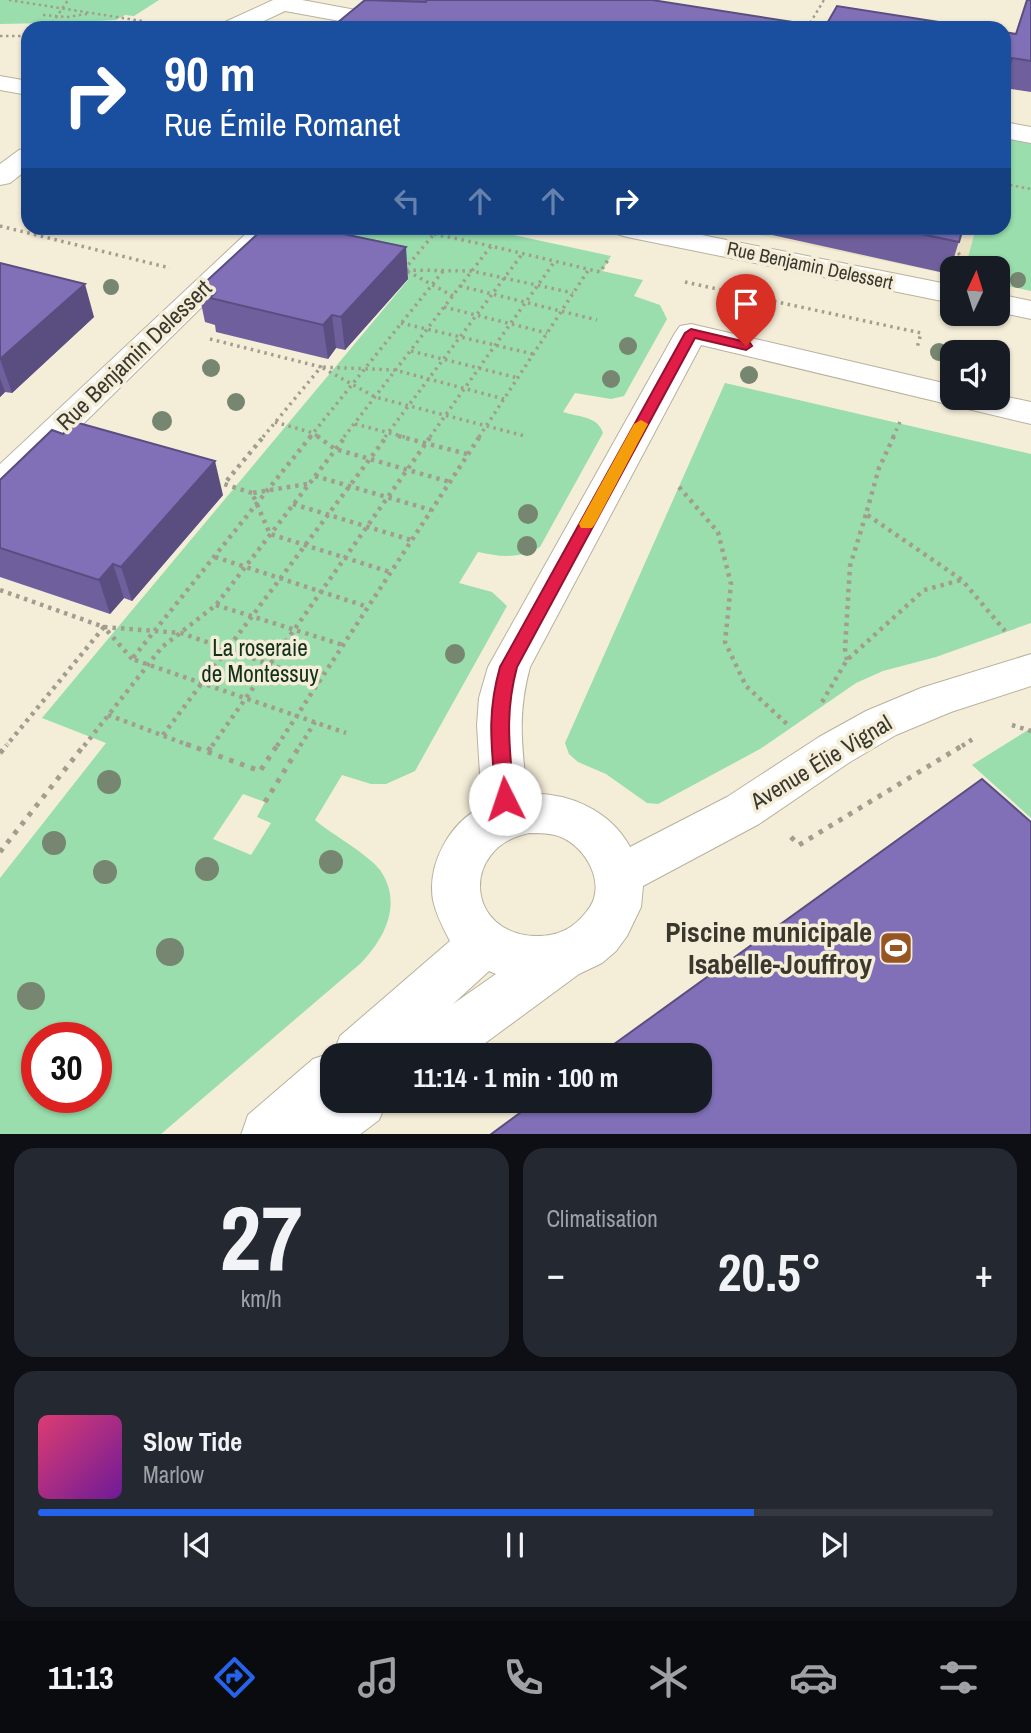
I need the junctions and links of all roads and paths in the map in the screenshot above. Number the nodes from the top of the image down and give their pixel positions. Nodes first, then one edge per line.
1 (9, 0) edge
2 (68, 0) edge
3 (824, 0) edge
4 (284, 2) edge
5 (62, 8) junction
6 (90, 13) junction
7 (43, 15) dead end
8 (57, 16) junction
9 (54, 21) edge
10 (142, 21) edge
11 (245, 21) edge
12 (380, 21) edge
13 (811, 21) edge
14 (0, 36) edge
15 (21, 36) edge
16 (0, 83) edge
17 (21, 87) edge
18 (1011, 131) edge
19 (1031, 135) edge
20 (21, 161) edge
21 (0, 177) edge
22 (1011, 185) edge
23 (1031, 189) edge
24 (0, 226) edge
25 (21, 231) edge
26 (36, 235) edge
27 (261, 235) edge
28 (434, 235) edge
29 (440, 235) edge
30 (624, 235) edge
31 (662, 235) edge
32 (491, 246) junction
33 (523, 253) junction
34 (555, 261) junction
35 (393, 267) edge
36 (589, 269) junction
37 (177, 270) dead end
38 (405, 270) junction
39 (444, 271) junction
40 (472, 271) junction
41 (504, 278) junction
42 (690, 283) dead end
43 (432, 285) junction
44 (460, 286) junction
45 (537, 286) junction
46 (940, 292) edge
47 (573, 293) junction
48 (492, 294) junction
49 (453, 296) junction
50 (525, 302) junction
51 (1010, 306) edge
52 (444, 307) junction
53 (1031, 310) edge
54 (561, 311) junction
55 (476, 316) junction
56 (597, 320) dead end
57 (401, 323) junction
58 (510, 324) junction
59 (427, 329) junction
60 (547, 333) junction
61 (921, 333) dead end
62 (460, 337) junction
63 (495, 345) junction
64 (200, 348) dead end
65 (411, 351) junction
66 (533, 354) junction
67 (444, 359) junction
68 (321, 367) junction
69 (479, 368) junction
70 (365, 369) junction
71 (396, 370) junction
72 (518, 378) junction
73 (429, 379) junction
74 (353, 384) junction
75 (464, 388) junction
76 (940, 392) edge
77 (374, 397) junction
78 (504, 399) junction
79 (408, 406) junction
80 (1010, 408) edge
81 (1031, 413) edge
82 (445, 416) junction
83 (275, 422) junction
84 (355, 424) junction
85 (900, 424) dead end
86 (486, 426) junction
87 (313, 433) junction
88 (389, 433) junction
89 (525, 436) dead end
90 (425, 443) junction
91 (335, 449) junction
92 (467, 454) junction
93 (369, 459) junction
94 (407, 470) junction
95 (315, 476) junction
96 (450, 482) junction
97 (309, 483) junction
98 (0, 484) edge
99 (349, 486) junction
100 (679, 487) dead end
101 (268, 491) junction
102 (252, 493) junction
103 (387, 497) junction
104 (257, 504) junction
105 (293, 504) junction
106 (431, 510) junction
107 (866, 514) junction
108 (328, 515) junction
109 (367, 526) junction
110 (270, 534) junction
111 (411, 540) junction
112 (305, 545) junction
113 (215, 556) junction
114 (345, 558) junction
115 (245, 566) junction
116 (390, 572) junction
117 (281, 578) junction
118 (962, 580) junction
119 (0, 590) edge
120 (321, 591) junction
121 (216, 605) junction
122 (368, 607) junction
123 (252, 616) junction
124 (104, 627) junction
125 (294, 629) junction
126 (155, 631) junction
127 (1007, 631) dead end
128 (181, 633) junction
129 (343, 645) junction
130 (228, 649) junction
131 (132, 659) junction
132 (847, 660) junction
133 (269, 664) junction
134 (149, 666) junction
135 (1031, 670) edge
136 (320, 682) junction
137 (202, 684) junction
138 (246, 698) junction
139 (817, 709) dead end
140 (108, 715) junction
141 (296, 716) junction
142 (314, 722) junction
143 (1001, 722) dead end
144 (1031, 731) edge
145 (346, 733) dead end
146 (779, 734) dead end
147 (163, 735) junction
148 (978, 736) dead end
149 (208, 751) junction
150 (0, 753) edge
151 (758, 801) junction
152 (265, 802) dead end
153 (506, 818) junction
154 (0, 852) edge
155 (619, 875) junction
156 (484, 943) junction
157 (561, 958) junction
158 (372, 1043) edge
159 (442, 1043) edge
160 (320, 1089) edge
161 (343, 1113) edge
162 (269, 1134) edge
163 (313, 1134) edge

1 - 5 path
2 - 5 path
3 - 13 path
4 - 11 street
4 - 12 street
5 - 6 path
5 - 8 path
6 - 8 path
6 - 10 path
7 - 8 path
8 - 9 path
14 - 15 path
16 - 17 street
18 - 19 street
20 - 21 street
22 - 23 path
24 - 25 path
26 - 37 path
27 - 98 street, Rue Benjamin Delessert
28 - 38 path
29 - 32 path
30 - 36 path
31 - 46 street, Rue Benjamin Delessert
32 - 33 path
32 - 40 path
33 - 34 path
33 - 41 path
34 - 36 path
34 - 45 path
35 - 38 path
36 - 47 path
38 - 39 path
38 - 43 path
39 - 40 path
39 - 43 path
40 - 41 path
40 - 44 path
41 - 45 path
41 - 48 path
42 - 61 path
43 - 49 path
43 - 57 path
44 - 48 path
44 - 49 path
45 - 47 path
45 - 50 path
47 - 54 path
48 - 50 path
48 - 55 path
49 - 52 path
50 - 54 path
50 - 58 path
51 - 53 street
52 - 55 path
52 - 59 path
54 - 56 path
54 - 60 path
55 - 58 path
55 - 62 path
57 - 59 path
57 - 70 path
58 - 60 path
58 - 63 path
59 - 62 path
59 - 65 path
60 - 66 path
62 - 63 path
62 - 67 path
63 - 66 path
63 - 69 path
64 - 68 path
65 - 67 path
65 - 71 path
66 - 72 path
67 - 69 path
67 - 73 path
68 - 70 path
68 - 74 path
68 - 83 path
69 - 72 path
69 - 75 path
70 - 71 path
70 - 74 path
71 - 73 path
71 - 77 path
72 - 78 path
73 - 75 path
73 - 79 path
74 - 77 path
74 - 87 path
75 - 78 path
75 - 82 path
76 - 153 street
77 - 79 path
77 - 84 path
78 - 86 path
79 - 82 path
79 - 88 path
80 - 81 street
82 - 86 path
82 - 90 path
83 - 87 path
83 - 102 path
84 - 88 path
84 - 91 path
85 - 107 path
86 - 89 path
86 - 92 path
87 - 91 path
87 - 101 path
88 - 90 path
88 - 93 path
90 - 92 path
90 - 94 path
91 - 93 path
91 - 95 path
92 - 96 path
93 - 94 path
93 - 99 path
94 - 96 path
94 - 103 path
95 - 97 path
95 - 99 path
96 - 106 path
97 - 101 path
97 - 105 path
99 - 103 path
99 - 108 path
100 - 146 path
101 - 102 path
101 - 104 path
102 - 104 path
103 - 106 path
103 - 109 path
104 - 110 path
104 - 113 path
105 - 108 path
105 - 110 path
106 - 111 path
107 - 118 path
107 - 132 path
108 - 109 path
108 - 112 path
109 - 111 path
109 - 114 path
110 - 112 path
110 - 115 path
111 - 116 path
112 - 114 path
112 - 117 path
113 - 115 path
113 - 126 path
114 - 116 path
114 - 120 path
115 - 117 path
115 - 121 path
116 - 122 path
117 - 120 path
117 - 123 path
118 - 127 path
118 - 132 path
119 - 124 path
120 - 122 path
120 - 125 path
121 - 123 path
121 - 128 path
122 - 129 path
123 - 125 path
123 - 130 path
124 - 126 path
124 - 131 path
124 - 150 path
125 - 129 path
125 - 133 path
126 - 128 path
126 - 131 path
128 - 130 path
128 - 134 path
129 - 136 path
130 - 133 path
130 - 137 path
131 - 134 path
132 - 139 path
133 - 136 path
133 - 138 path
134 - 137 path
134 - 140 path
135 - 151 street, Avenue Élie Vignal
136 - 141 path
137 - 138 path
137 - 147 path
138 - 141 path
138 - 149 path
140 - 147 path
140 - 154 path
141 - 142 path
141 - 149 path
142 - 145 path
142 - 152 path
143 - 144 path
147 - 149 path
148 - 151 path
151 - 155 street, Avenue Élie Vignal
153 - 155 street
153 - 156 street
155 - 157 street
156 - 157 street
156 - 158 street
157 - 159 street
160 - 162 street
161 - 163 street

